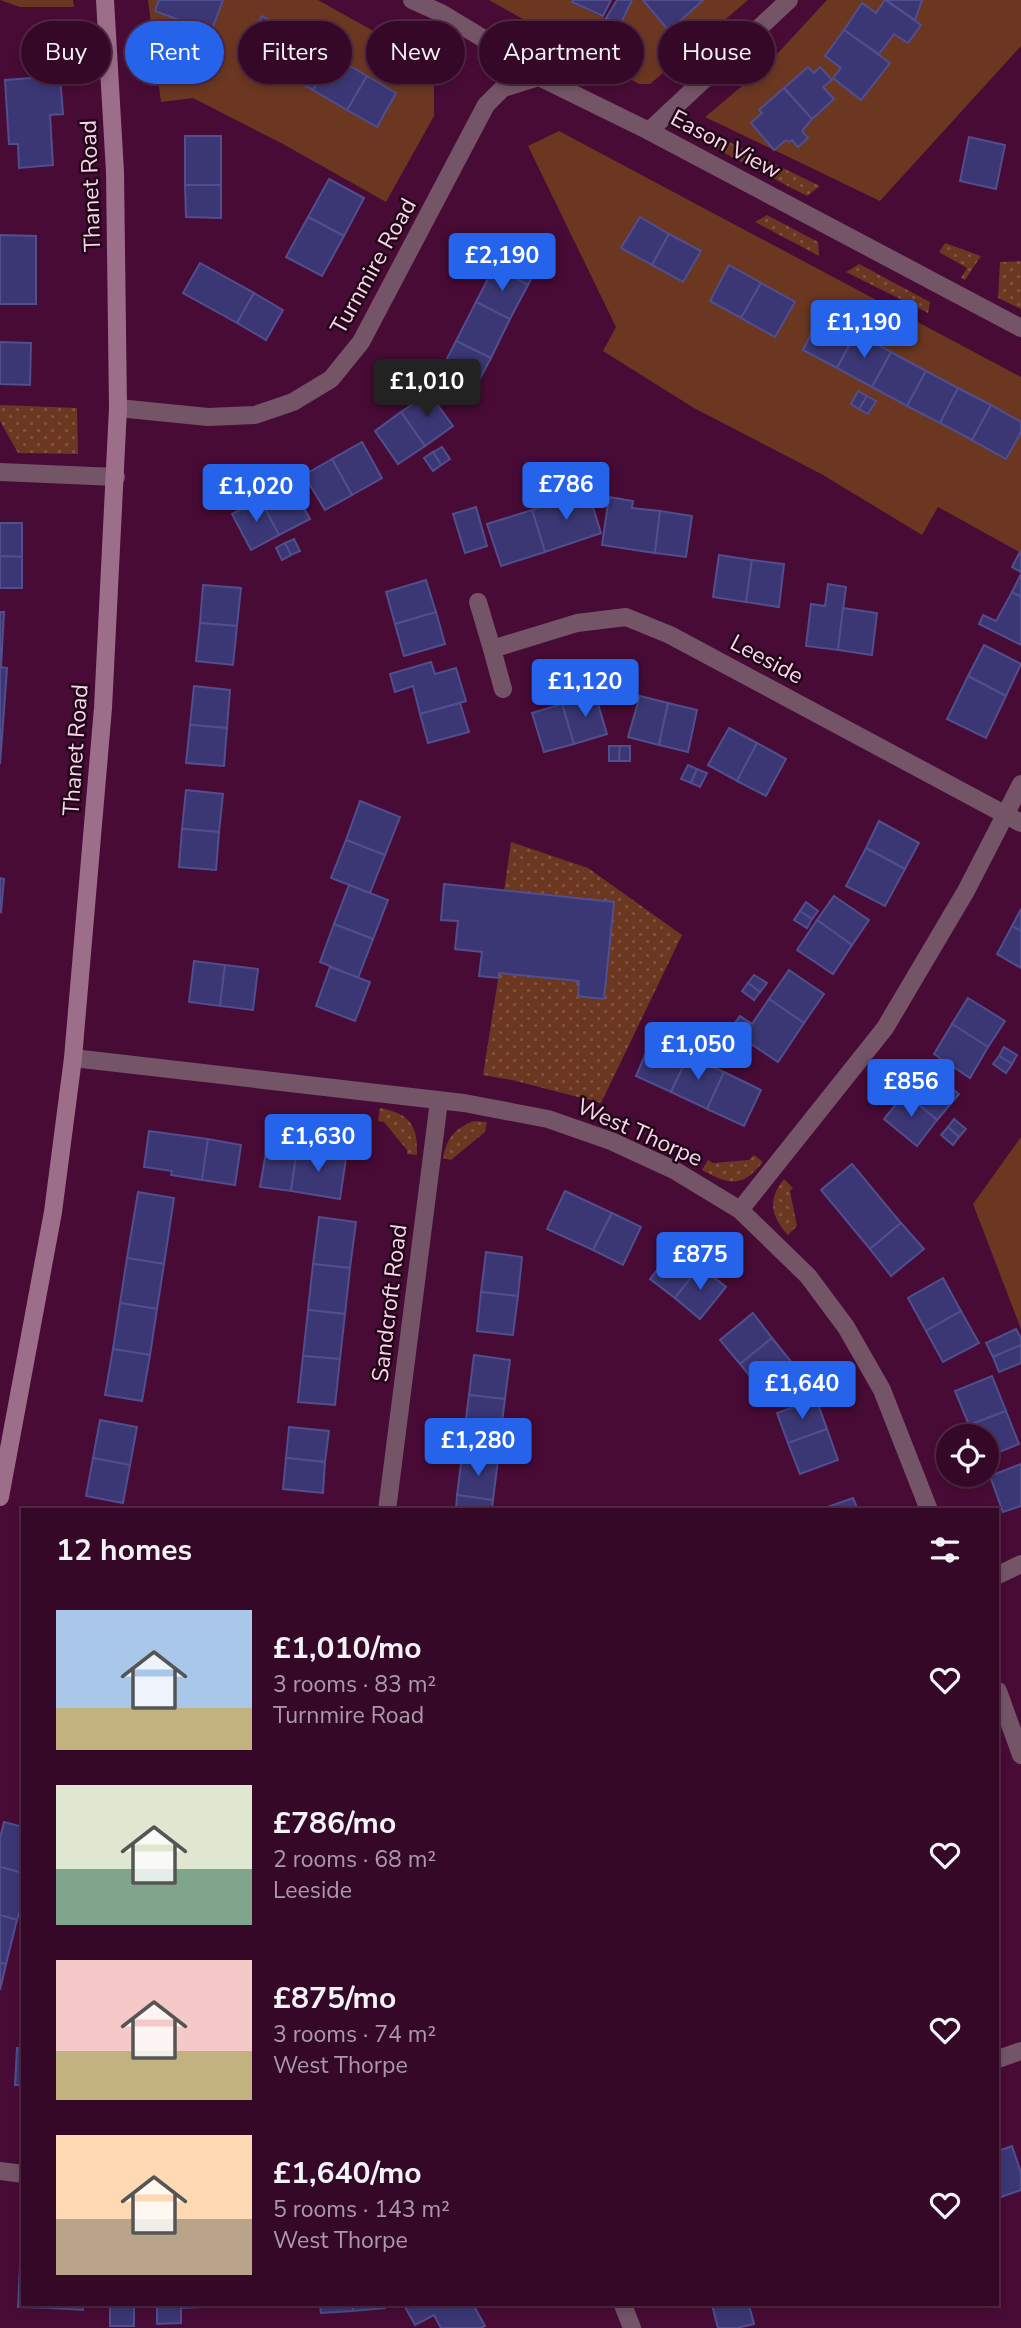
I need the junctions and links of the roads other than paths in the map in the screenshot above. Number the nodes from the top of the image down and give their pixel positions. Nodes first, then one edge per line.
1 (105, 0) edge
2 (412, 0) edge
3 (789, 0) edge
4 (479, 36) edge
5 (516, 84) edge
6 (553, 84) edge
7 (649, 131) junction
8 (1021, 328) edge
9 (118, 408) junction
10 (0, 472) edge
11 (116, 477) junction
12 (478, 602) dead end
13 (492, 649) junction
14 (503, 689) dead end
15 (1021, 784) edge
16 (1013, 818) edge
17 (73, 1058) junction
18 (439, 1101) junction
19 (740, 1210) junction
20 (0, 1497) edge
21 (387, 1508) edge
22 (928, 1508) edge
23 (1021, 1564) edge
24 (999, 1575) edge
25 (999, 1694) edge
26 (1021, 1755) edge
27 (1021, 2051) edge
28 (999, 2059) edge
29 (0, 2171) edge
30 (21, 2174) edge
31 (623, 2306) edge
32 (632, 2328) edge

1 - 9 street, Thanet Road
2 - 4 street, Eason View
3 - 7 street
5 - 9 street, Turnmire Road
6 - 7 street, Eason View
7 - 8 street, Eason View
9 - 11 street, Thanet Road
10 - 11 street
11 - 17 street, Thanet Road
12 - 13 street
13 - 14 street
13 - 16 street, Leeside
15 - 16 street
16 - 19 street
17 - 18 street, West Thorpe
17 - 20 street, Thanet Road
18 - 19 street, West Thorpe
18 - 21 street, Sandcroft Road
19 - 22 street, West Thorpe
23 - 24 street
25 - 26 street
27 - 28 street
29 - 30 street
31 - 32 street

